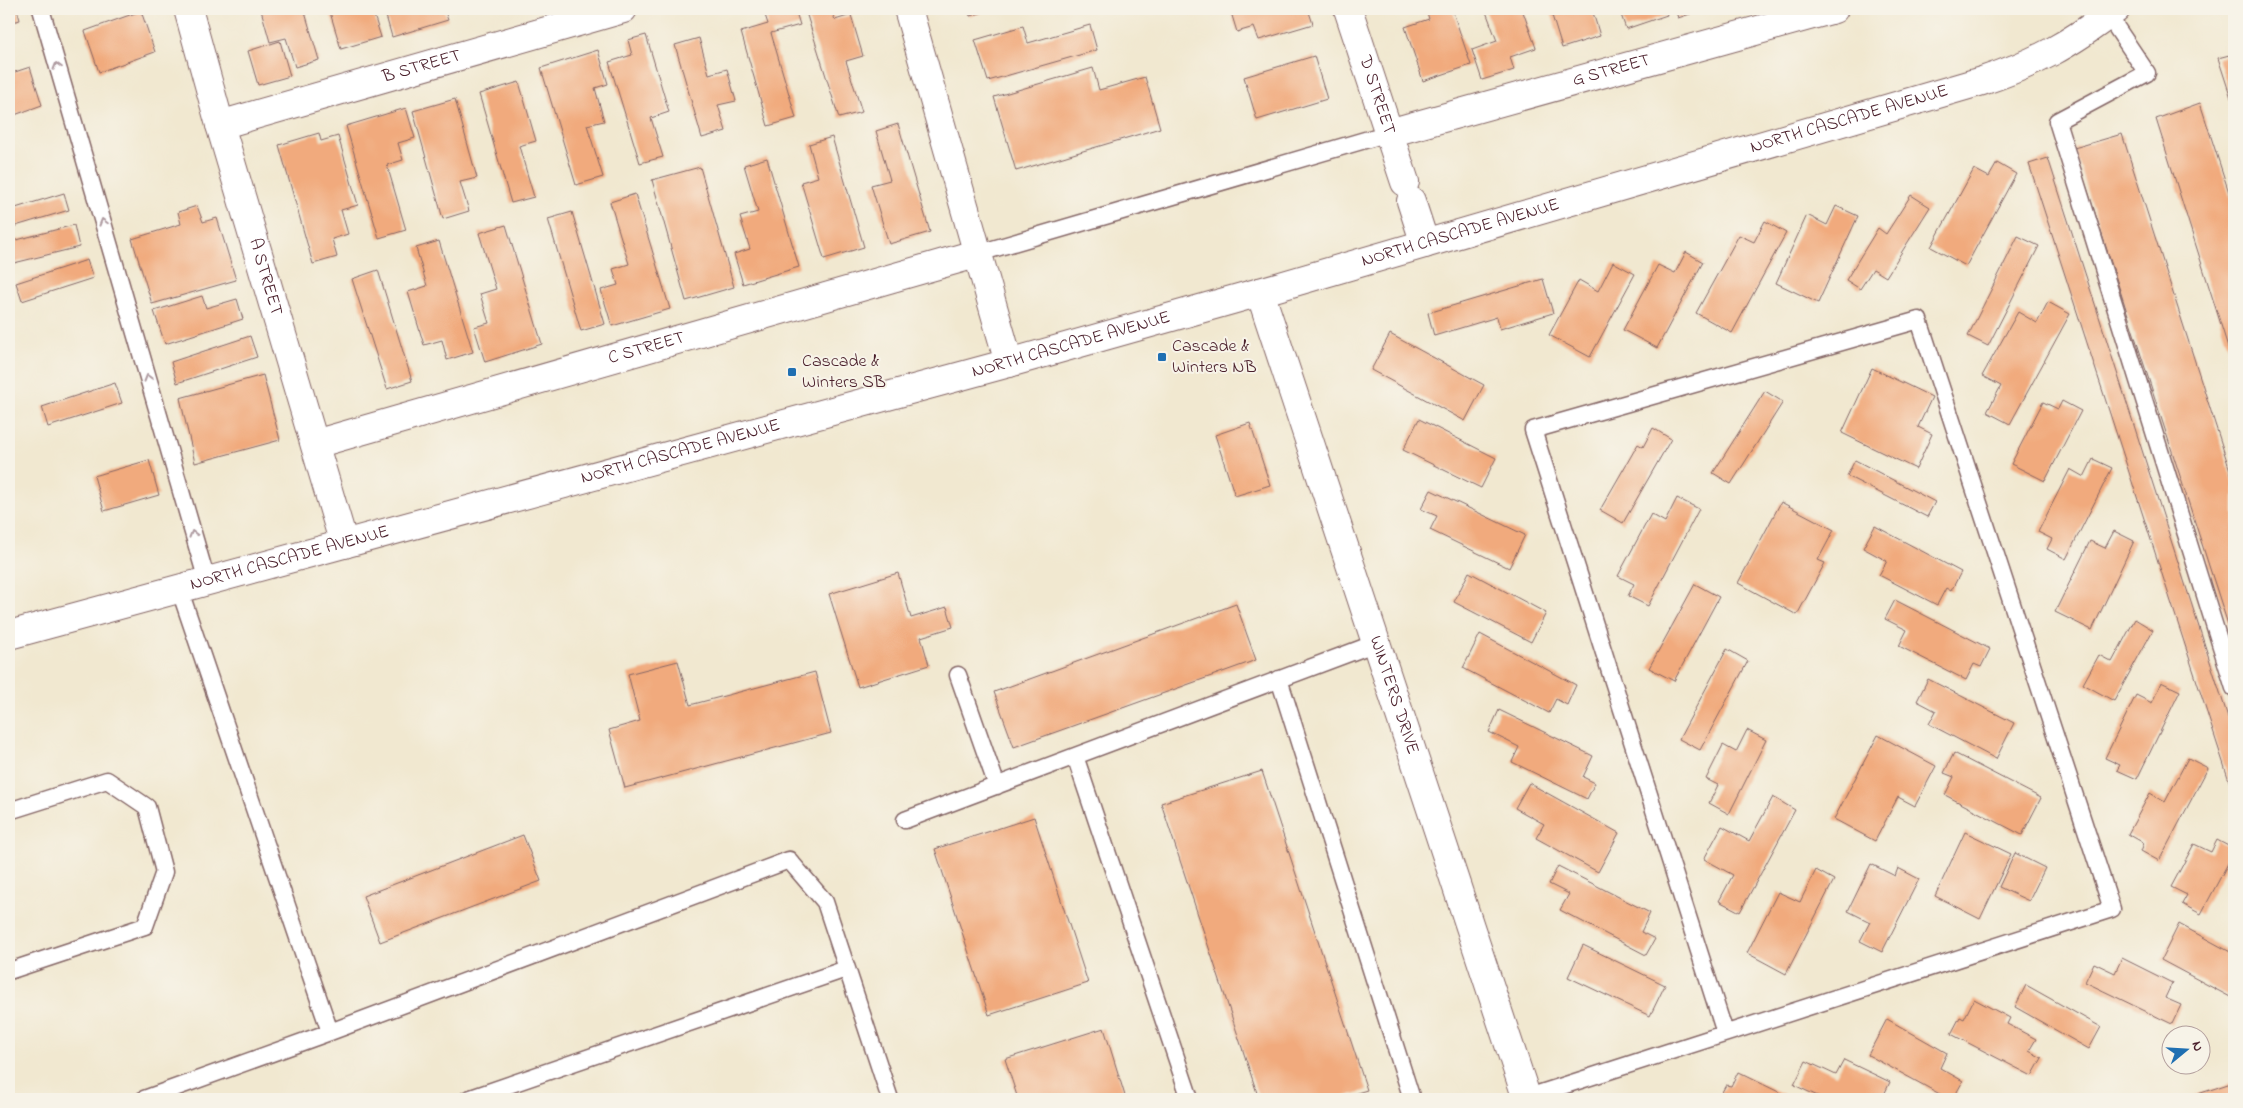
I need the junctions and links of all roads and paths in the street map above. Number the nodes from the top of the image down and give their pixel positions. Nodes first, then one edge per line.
1 (41, 9) edge
2 (188, 9) edge
3 (623, 9) edge
4 (908, 9) edge
5 (1348, 9) edge
6 (1834, 9) edge
7 (2112, 12) edge
8 (220, 125) junction
9 (1388, 133) junction
10 (1424, 244) junction
11 (979, 253) junction
12 (1260, 292) junction
13 (1009, 362) junction
14 (315, 444) junction
15 (344, 544) junction
16 (207, 581) junction
17 (179, 588) junction
18 (9, 635) edge
19 (1376, 643) junction
20 (958, 675) dead end
21 (1279, 679) junction
22 (2234, 688) edge
23 (1075, 756) junction
24 (997, 786) junction
25 (9, 811) edge
26 (905, 820) dead end
27 (846, 969) junction
28 (9, 972) edge
29 (330, 1032) junction
30 (1725, 1033) junction
31 (144, 1099) edge
32 (468, 1099) edge
33 (890, 1099) edge
34 (1190, 1099) edge
35 (1412, 1099) edge
36 (1525, 1099) edge

16 -> 1 lane
2 - 8 street, A STREET
3 - 8 street, B STREET
4 - 11 street
5 - 9 street, D STREET
6 - 9 street, G STREET
7 - 10 street, NORTH CASCADE AVENUE
7 - 22 lane
8 - 14 street, A STREET
9 - 10 street, D STREET
9 - 11 lane
10 - 12 street, NORTH CASCADE AVENUE
11 - 13 street
11 - 14 street, C STREET
12 - 13 street, NORTH CASCADE AVENUE
12 - 19 street, WINTERS DRIVE
13 - 15 street, NORTH CASCADE AVENUE
14 - 15 street, A STREET
15 - 16 street, NORTH CASCADE AVENUE
16 - 17 street, NORTH CASCADE AVENUE
17 - 18 street, NORTH CASCADE AVENUE
17 - 29 lane
19 - 21 lane
19 - 36 street, WINTERS DRIVE
20 - 24 lane
21 - 23 lane
21 - 35 lane
23 - 24 lane
23 - 34 lane
24 - 26 lane
25 - 28 lane
27 - 29 lane
27 - 32 lane
27 - 33 lane
29 - 31 lane
30 - 30 lane
30 - 36 lane

